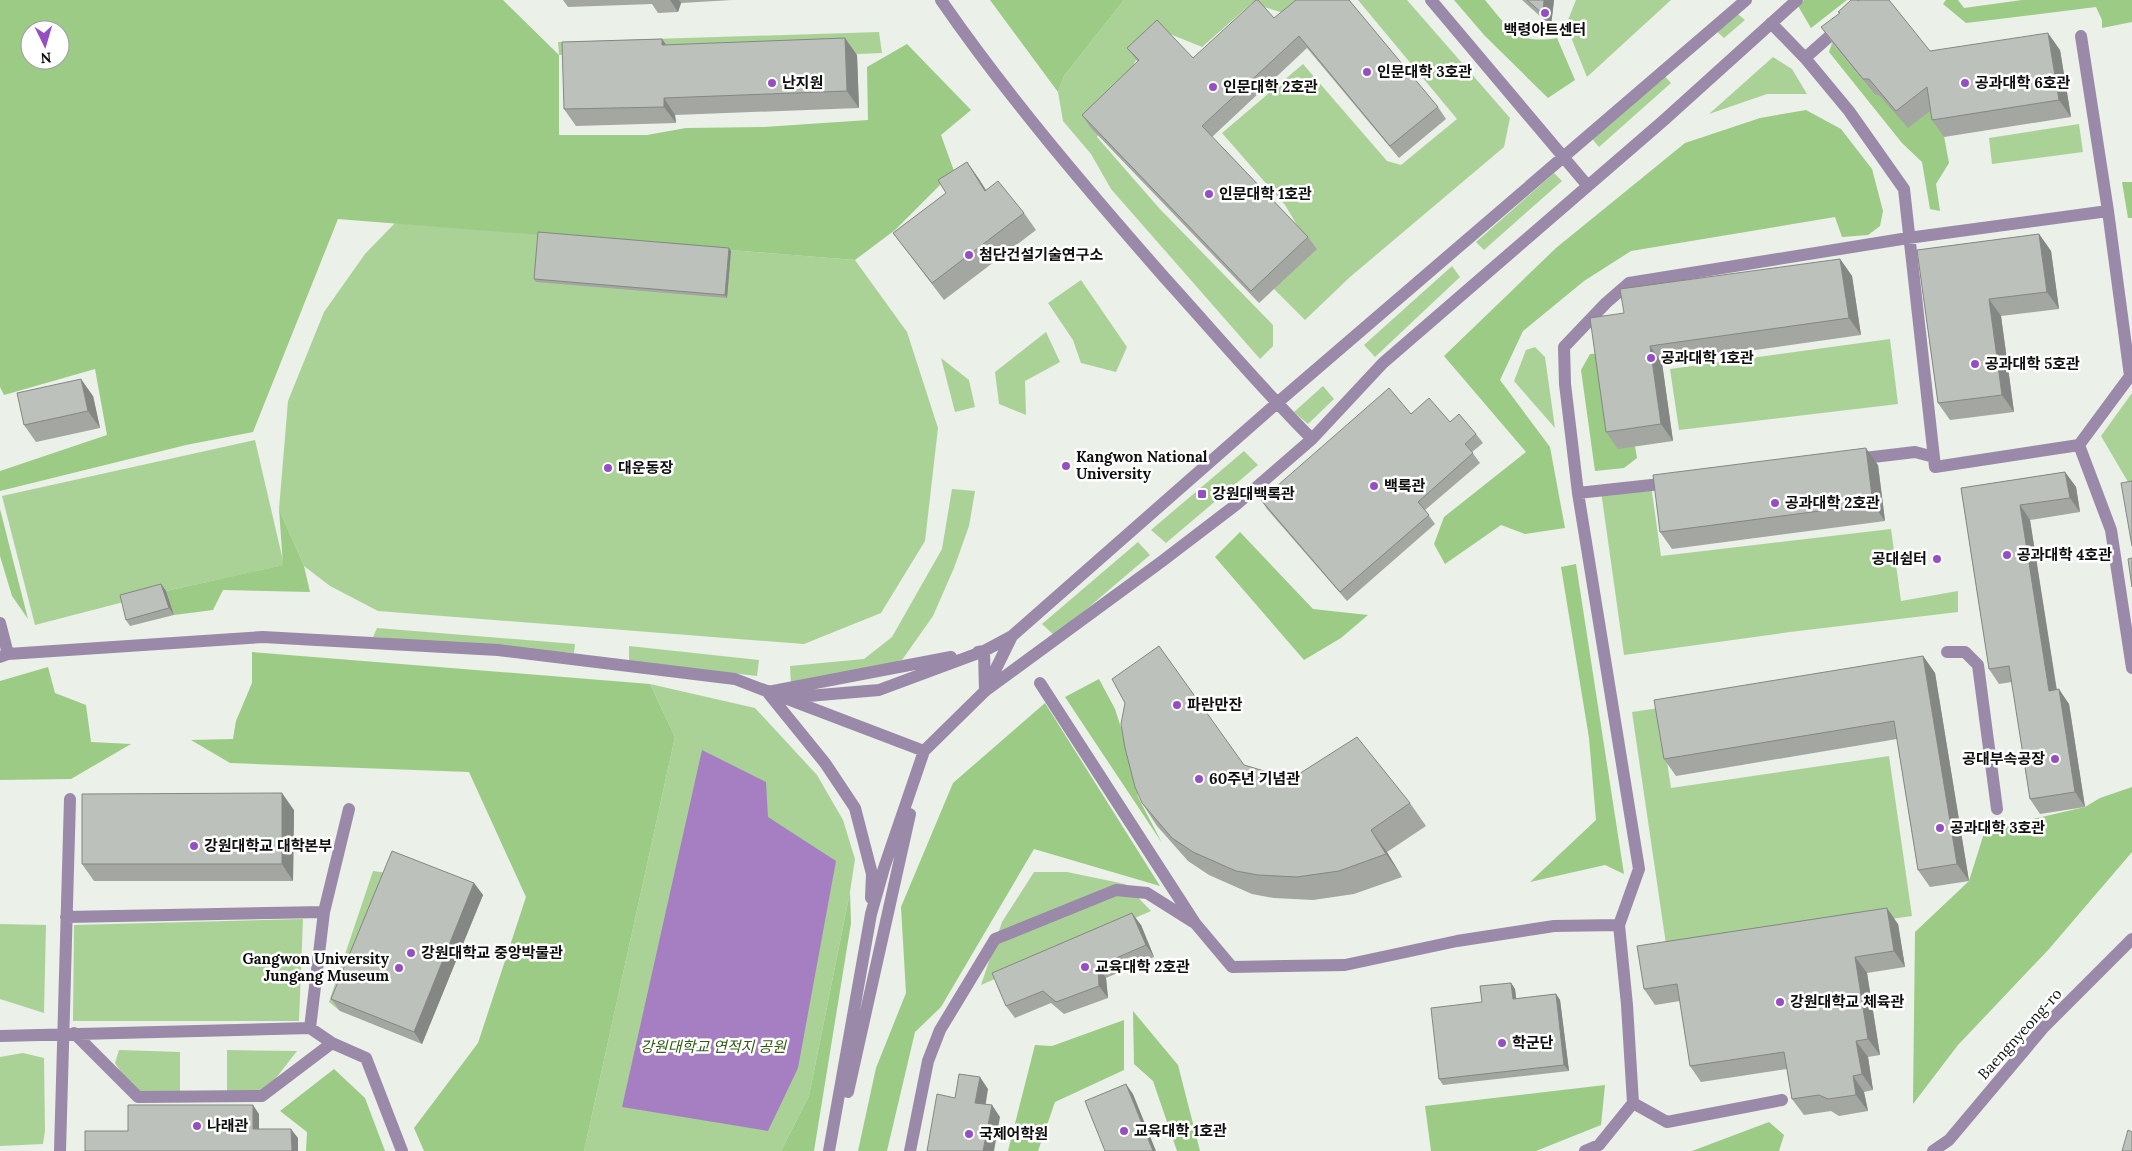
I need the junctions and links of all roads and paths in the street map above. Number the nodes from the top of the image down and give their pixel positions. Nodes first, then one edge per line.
1 (941, 0) edge
2 (1431, 0) edge
3 (1746, 0) edge
4 (1797, 0) edge
5 (1848, 20) edge
6 (1771, 23) junction
7 (2082, 36) dead end
8 (1805, 58) junction
9 (1563, 157) junction
10 (1587, 185) junction
11 (2108, 211) junction
12 (1908, 238) junction
13 (1277, 403) junction
14 (1312, 439) junction
15 (2079, 445) junction
16 (1934, 457) junction
17 (1844, 461) edge
18 (1686, 482) edge
19 (1578, 493) junction
20 (0, 623) edge
21 (1012, 636) junction
22 (984, 651) junction
23 (1946, 652) dead end
24 (4, 655) edge
25 (2132, 668) edge
26 (1040, 683) dead end
27 (986, 691) junction
28 (767, 692) junction
29 (784, 698) junction
30 (924, 751) junction
31 (70, 799) dead end
32 (349, 809) dead end
33 (1997, 809) dead end
34 (324, 912) junction
35 (871, 914) junction
36 (66, 917) junction
37 (1195, 924) junction
38 (1619, 925) junction
39 (2132, 939) edge
40 (310, 1028) junction
41 (68, 1033) junction
42 (0, 1036) edge
43 (332, 1043) junction
44 (1782, 1100) dead end
45 (1633, 1103) junction
46 (60, 1151) edge
47 (402, 1151) edge
48 (829, 1151) edge
49 (834, 1151) edge
50 (910, 1151) edge
51 (1585, 1151) edge
52 (1933, 1151) edge

1 - 13 street
2 - 9 street
3 - 9 street
4 - 6 street
5 - 8 street
6 - 8 street
6 - 10 street
7 - 11 street
8 - 12 street
9 - 10 street
9 - 13 street
10 - 14 street
11 - 12 street
11 - 15 street
12 - 16 street
12 - 19 street
13 - 14 street
13 - 21 street
14 - 27 street
15 - 16 street
15 - 25 street
16 - 17 street
18 - 19 street
19 - 38 street
20 - 24 street
21 - 22 street
21 - 27 street
22 - 27 street
22 - 28 street
22 - 29 street
23 - 33 street
24 - 28 street
26 - 37 street
27 - 30 street
28 - 29 street
28 - 30 street
28 - 35 street
29 - 30 street
30 - 35 street
30 - 49 street
31 - 36 street
32 - 34 street
34 - 36 street
34 - 40 street
35 - 48 street
36 - 41 street
37 - 38 street
37 - 50 street
38 - 45 street
39 - 52 street, Baengnyeong-ro
40 - 41 street
40 - 43 street
41 - 42 street
41 - 43 street
41 - 46 street
43 - 47 street
44 - 45 street
45 - 51 street

